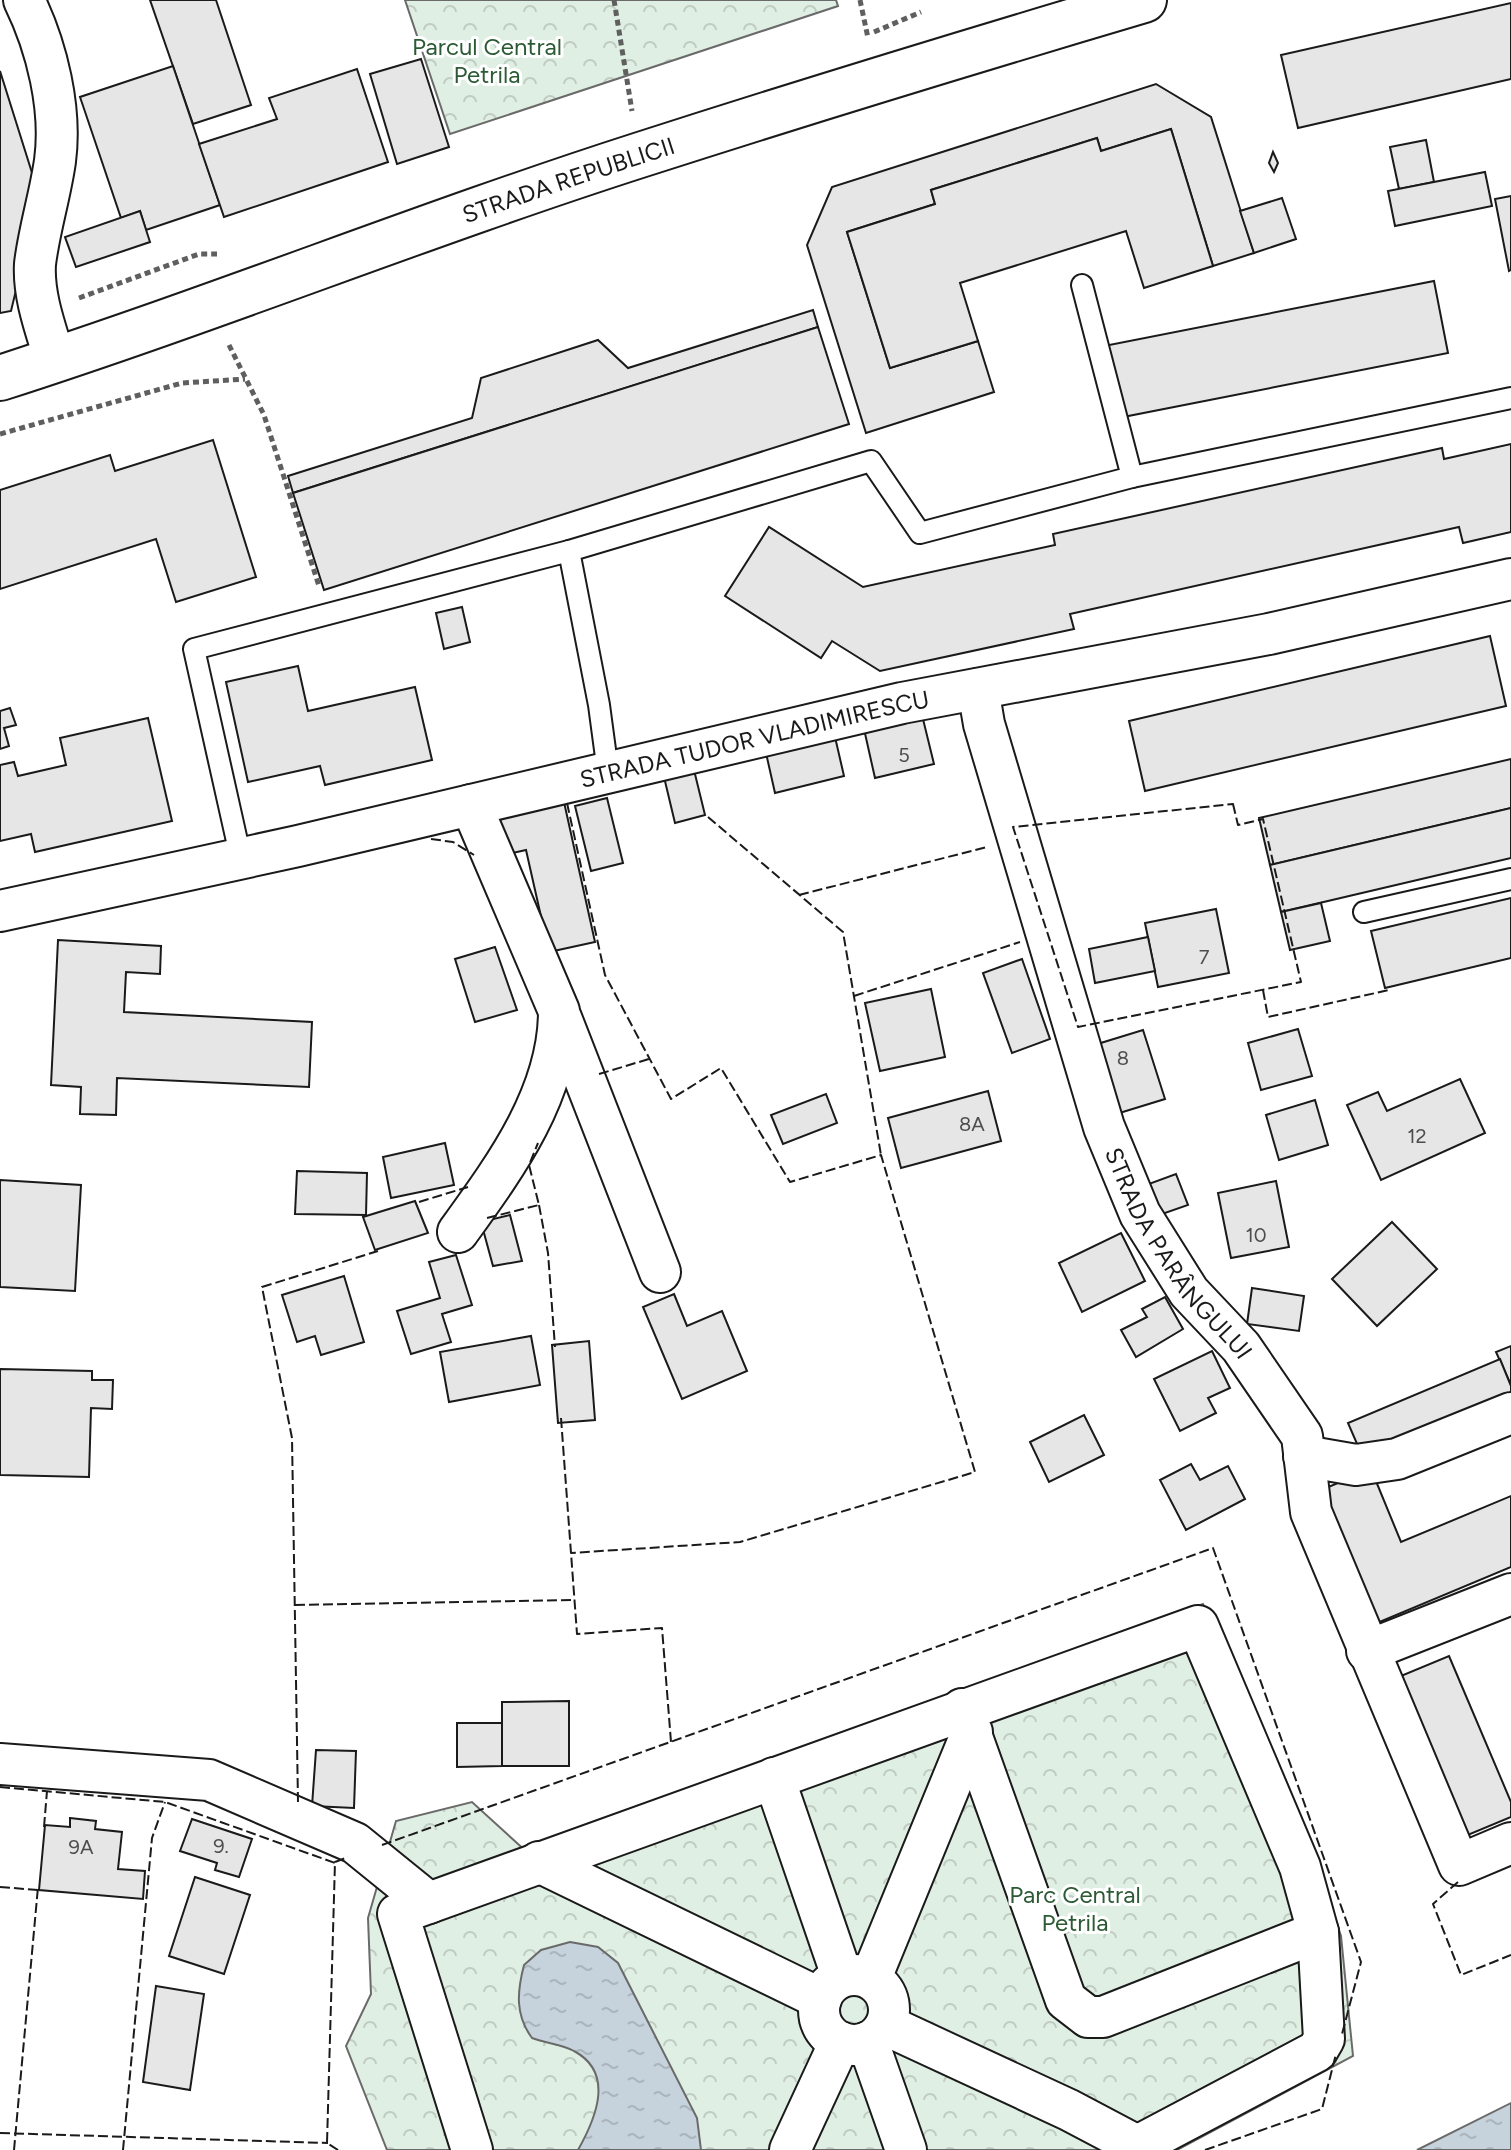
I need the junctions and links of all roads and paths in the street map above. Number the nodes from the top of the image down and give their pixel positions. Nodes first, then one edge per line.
1 (24, 0) edge
2 (614, 0) edge
3 (1144, 0) edge
4 (640, 155) junction
5 (1082, 285) dead end
6 (217, 302) junction
7 (55, 360) junction
8 (0, 378) edge
9 (245, 379) junction
10 (1511, 398) edge
11 (0, 434) edge
12 (1132, 477) junction
13 (569, 551) junction
14 (1511, 579) edge
15 (330, 614) junction
16 (978, 689) junction
17 (608, 772) junction
18 (471, 805) junction
19 (241, 859) junction
20 (1511, 879) edge
21 (0, 911) edge
22 (1364, 912) dead end
23 (559, 1011) junction
24 (458, 1232) dead end
25 (660, 1272) dead end
26 (1511, 1413) edge
27 (1304, 1456) junction
28 (1511, 1594) edge
29 (1367, 1651) junction
30 (967, 1721) junction
31 (0, 1764) edge
32 (774, 1778) junction
33 (1511, 1843) edge
34 (539, 1862) junction
35 (429, 1903) junction
36 (1318, 1932) junction
37 (845, 1985) junction
38 (865, 2037) junction
39 (1135, 2149) edge
40 (472, 2150) edge
41 (790, 2150) edge
42 (906, 2150) edge

1 - 7 street
2 - 4 path
3 - 4 main road, STRADA REPUBLICII
4 - 6 main road, STRADA REPUBLICII
5 - 12 lane
6 - 7 main road, STRADA REPUBLICII
6 - 9 path
7 - 8 main road, STRADA REPUBLICII
9 - 11 path
9 - 15 path
10 - 12 lane
12 - 13 lane
13 - 15 lane
13 - 17 lane
14 - 16 street, STRADA TUDOR VLADIMIRESCU
15 - 19 lane
16 - 17 street, STRADA TUDOR VLADIMIRESCU
16 - 27 street, STRADA PARÂNGULUI
17 - 18 street, STRADA TUDOR VLADIMIRESCU
18 - 19 street, STRADA TUDOR VLADIMIRESCU
18 - 23 street
19 - 21 street, STRADA TUDOR VLADIMIRESCU
20 - 22 lane
23 - 24 street
23 - 25 street
26 - 27 street
27 - 29 street, STRADA PARÂNGULUI
28 - 29 street
29 - 33 street, STRADA PARÂNGULUI
30 - 32 street
30 - 36 street
30 - 36 street
30 - 37 street
31 - 35 street
32 - 34 street
32 - 37 street
34 - 35 street
34 - 37 street
35 - 40 street
36 - 39 street
37 - 38 street
37 - 38 street
38 - 39 street
38 - 41 street
38 - 42 street

